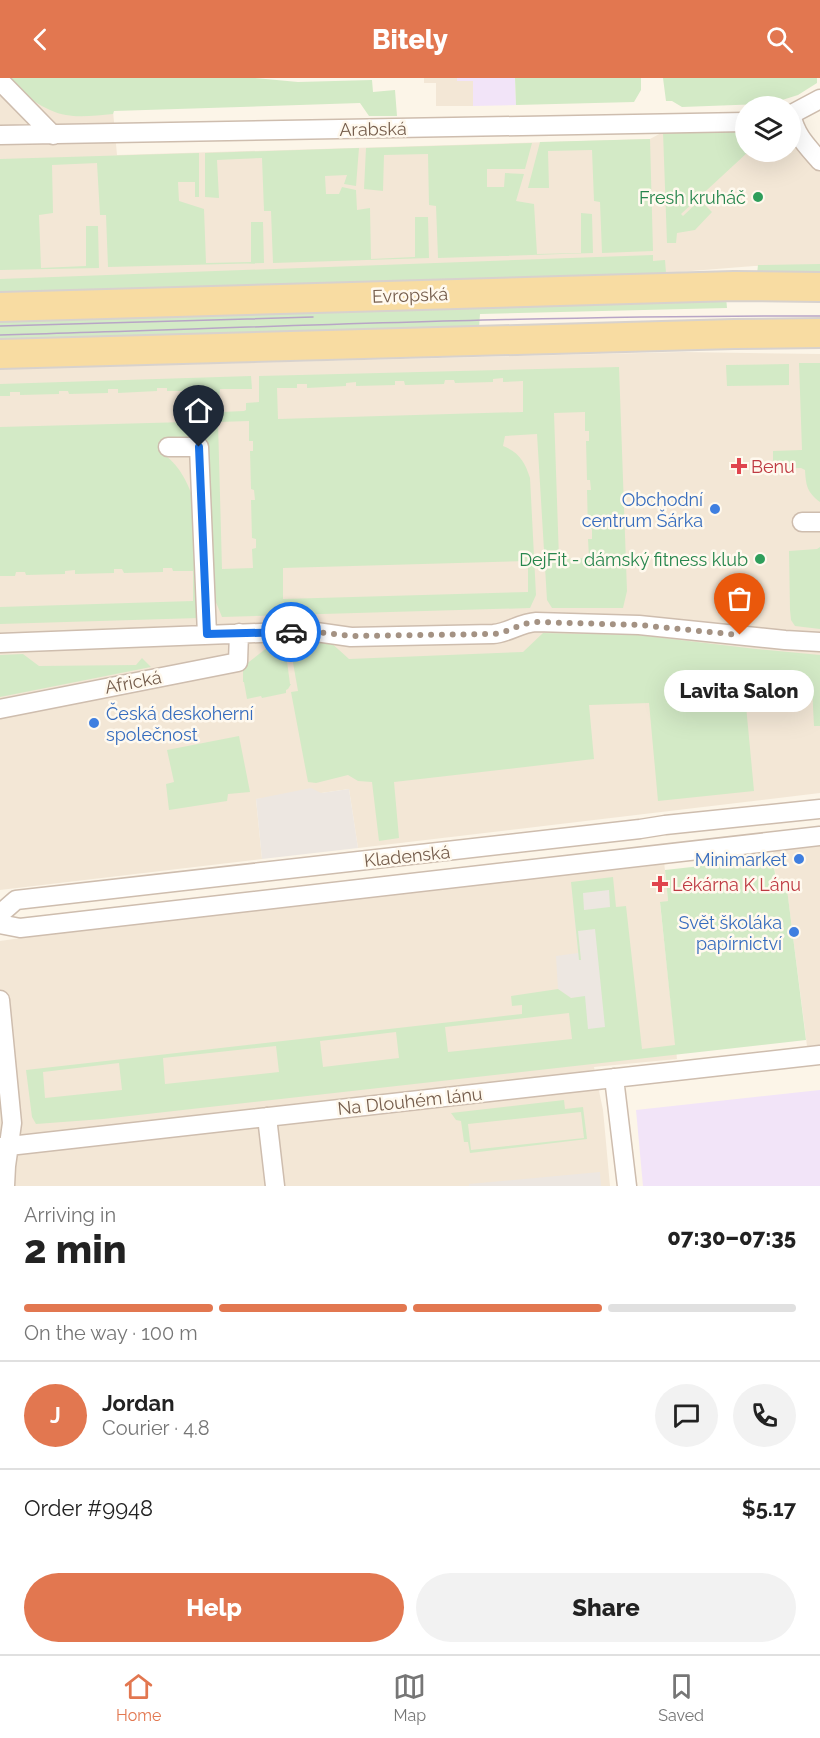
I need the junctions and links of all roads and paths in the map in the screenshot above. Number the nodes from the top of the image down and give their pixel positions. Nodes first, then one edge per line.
1 (0, 81) edge
2 (820, 99) edge
3 (801, 109) edge
4 (735, 122) edge
5 (0, 135) edge
6 (53, 135) junction
7 (801, 140) edge
8 (820, 161) edge
9 (820, 286) edge
10 (0, 307) edge
11 (820, 333) edge
12 (0, 354) edge
13 (168, 447) dead end
14 (802, 522) dead end
15 (820, 522) edge
16 (239, 633) junction
17 (207, 634) junction
18 (820, 642) edge
19 (0, 643) edge
20 (0, 709) edge
21 (820, 809) edge
22 (820, 836) edge
23 (0, 915) edge
24 (0, 924) edge
25 (0, 1000) edge
26 (820, 1055) edge
27 (614, 1078) junction
28 (267, 1117) junction
29 (4, 1147) edge
30 (5, 1186) edge
31 (275, 1186) edge
32 (627, 1186) edge

1 - 6 street
2 - 3 street
4 - 6 street, Arabská
5 - 6 street, Arabská
7 - 8 street
9 - 10 main road, Evropská
11 - 12 main road
13 - 17 street
14 - 15 street
16 - 17 street
16 - 18 street
16 - 20 street, Africká
17 - 19 street
21 - 23 street, Kladenská
22 - 24 street, Kladenská
25 - 29 street
26 - 27 street, Na Dlouhém lánu
27 - 28 street, Na Dlouhém lánu
27 - 32 street
28 - 29 street, Na Dlouhém lánu
28 - 31 street
29 - 30 street

